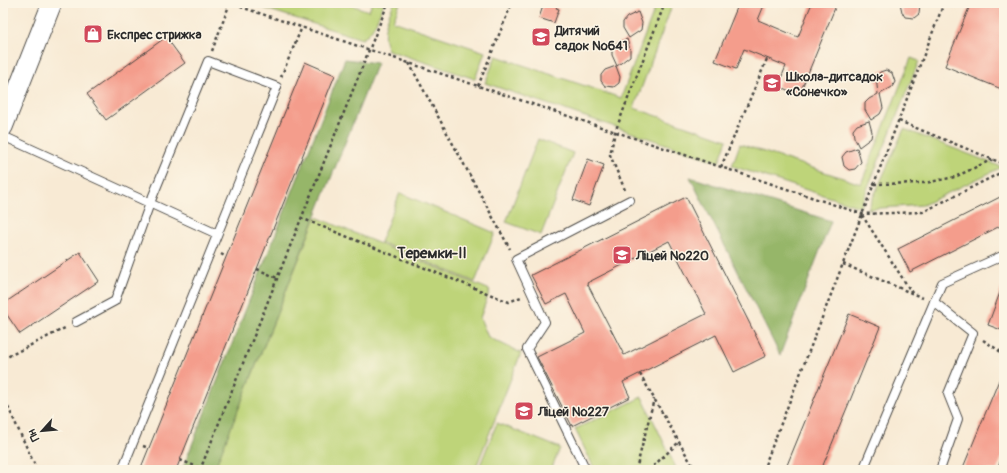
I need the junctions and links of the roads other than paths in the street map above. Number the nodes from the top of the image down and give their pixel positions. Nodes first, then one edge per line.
1 (50, 4) edge
2 (3, 127) edge
3 (3, 136) edge
4 (630, 200) road end
5 (150, 203) junction
6 (217, 234) junction
7 (1004, 255) edge
8 (934, 302) junction
9 (76, 322) road end
10 (122, 470) edge
11 (586, 470) edge
12 (863, 470) edge
13 (940, 470) edge

1 - 2 street
3 - 5 lane
4 - 11 lane
5 - 6 lane
5 - 6 lane
5 - 9 lane
6 - 10 lane
7 - 8 lane
8 - 12 lane
8 - 13 lane

